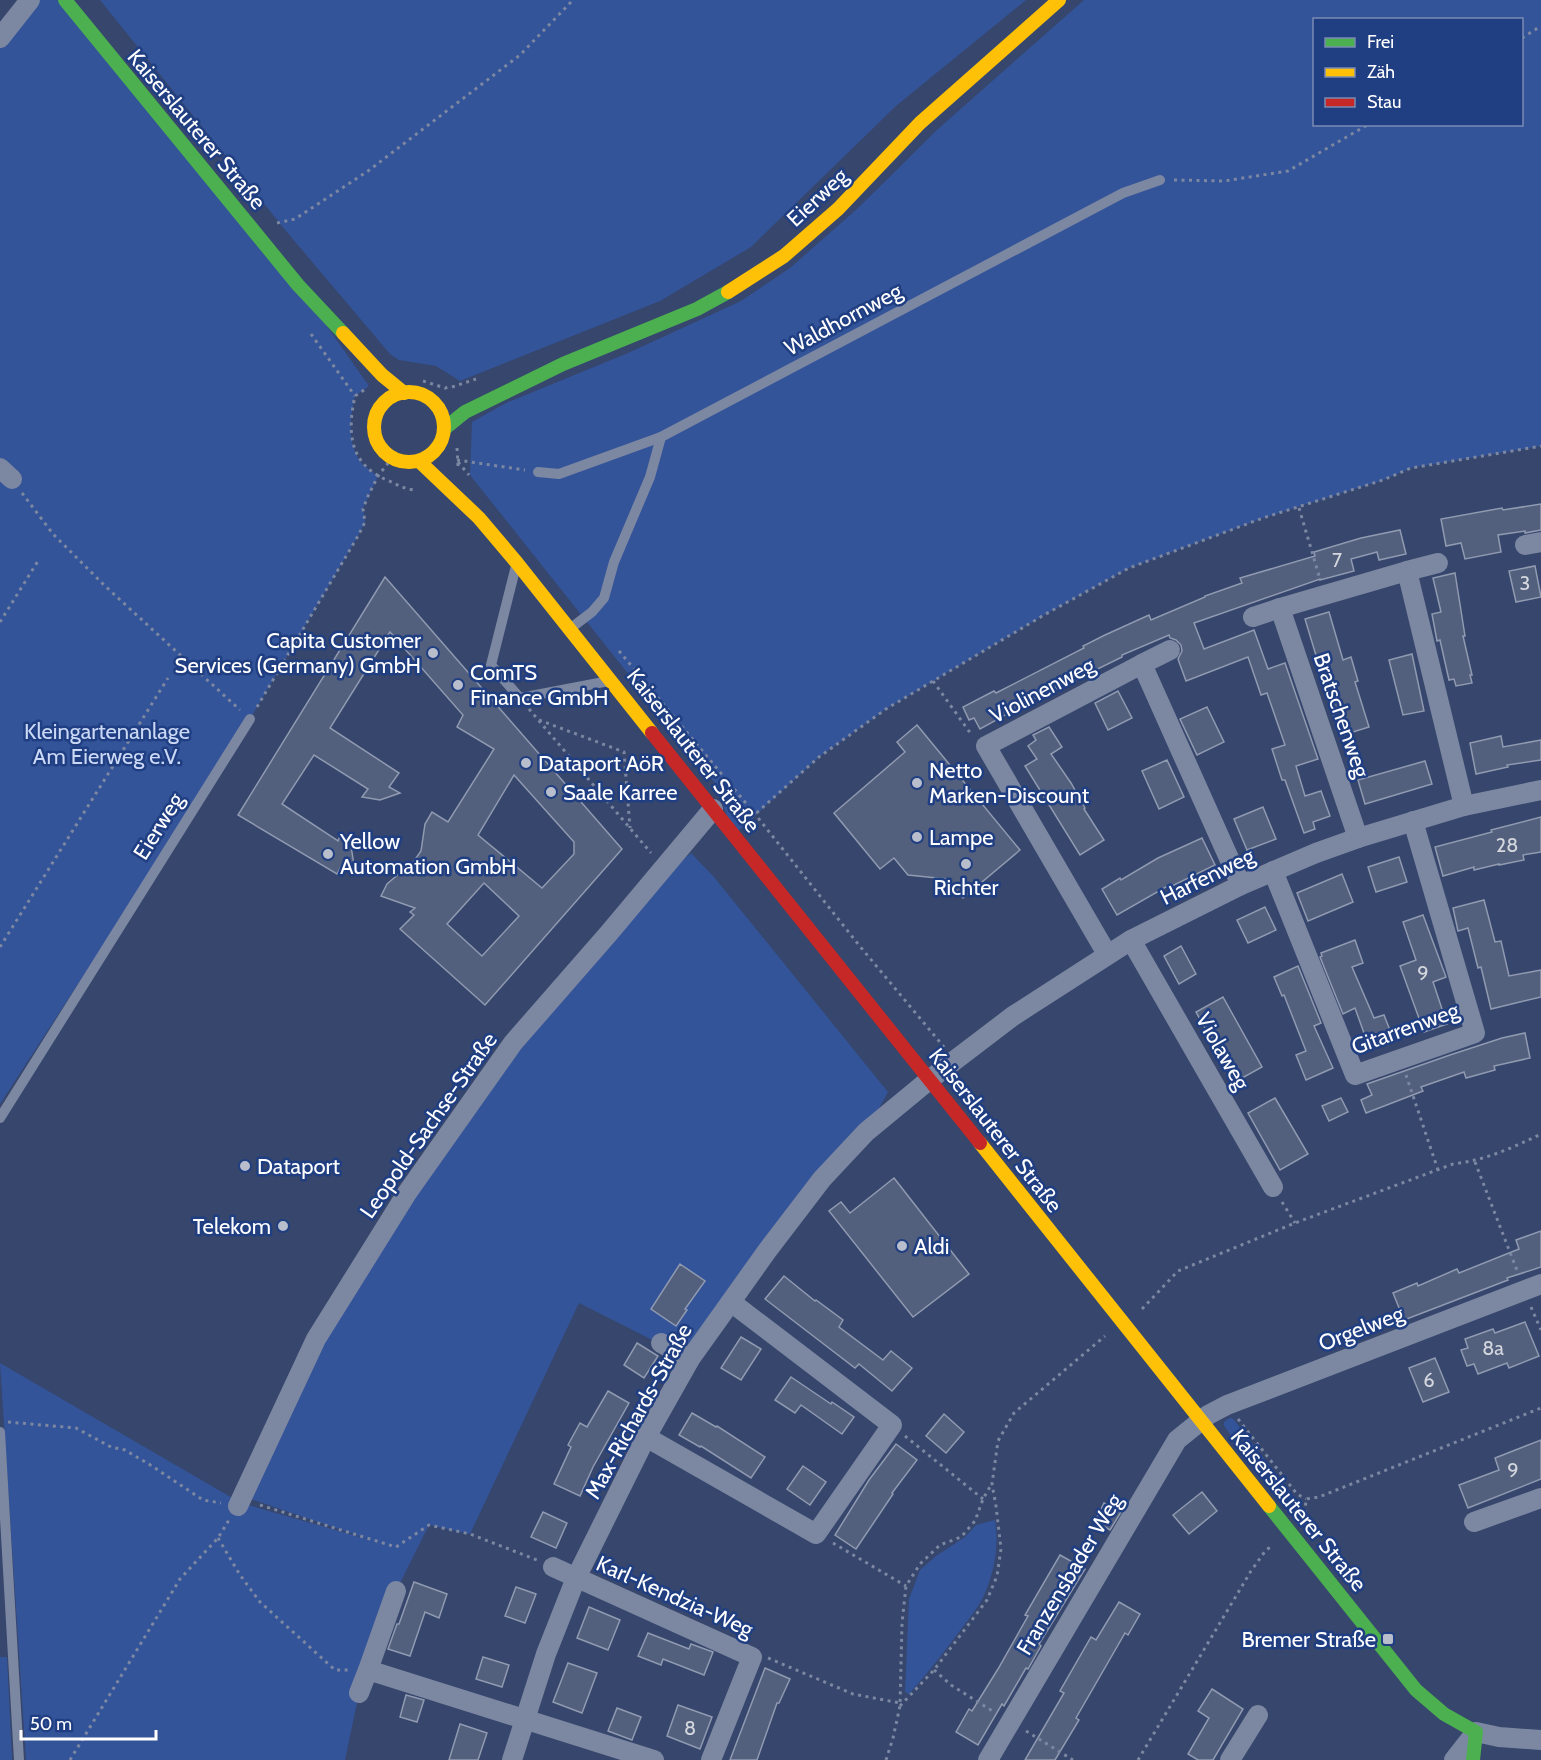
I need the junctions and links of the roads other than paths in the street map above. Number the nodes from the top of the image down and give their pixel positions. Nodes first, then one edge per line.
1 (30, 0) edge
2 (65, 0) edge
3 (1059, 0) edge
4 (0, 38) edge
5 (1160, 180) road end
6 (298, 285) junction
7 (349, 359) dead end
8 (563, 364) junction
9 (478, 390) dead end
10 (404, 393) junction
11 (444, 429) junction
12 (661, 437) junction
13 (440, 444) junction
14 (419, 461) junction
15 (448, 461) dead end
16 (538, 472) road end
17 (458, 480) dead end
18 (479, 518) junction
19 (517, 563) junction
20 (1438, 563) dead end
21 (1407, 571) junction
22 (1280, 608) junction
23 (1254, 617) dead end
24 (570, 629) junction
25 (1170, 650) dead end
26 (1142, 664) junction
27 (612, 681) junction
28 (250, 719) road end
29 (1541, 790) edge
30 (1464, 806) junction
31 (713, 809) junction
32 (1413, 821) junction
33 (1358, 838) junction
34 (1273, 871) junction
35 (1241, 885) junction
36 (1131, 940) junction
37 (1107, 954) junction
38 (929, 1080) junction
39 (0, 1118) edge
40 (1273, 1187) road end
41 (1533, 1288) edge
42 (731, 1302) junction
43 (661, 1343) dead end
44 (690, 1359) junction
45 (1201, 1421) junction
46 (0, 1432) edge
47 (646, 1437) junction
48 (1541, 1498) edge
49 (238, 1506) road end
50 (1474, 1522) dead end
51 (553, 1567) road end
52 (576, 1578) junction
53 (396, 1591) dead end
54 (368, 1670) junction
55 (359, 1693) dead end
56 (1258, 1715) dead end
57 (524, 1720) junction
58 (1476, 1732) junction
59 (1541, 1740) edge
60 (19, 1760) edge
61 (512, 1760) edge
62 (654, 1760) edge
63 (711, 1760) edge
64 (988, 1760) edge
65 (1230, 1760) edge
66 (1454, 1760) edge
67 (1473, 1760) edge

1 - 4 street
2 - 6 street, Kaiserslauterer Straße
3 - 8 street, Eierweg
5 - 12 lane, Waldhornweg
6 - 7 street, Kaiserslauterer Straße
6 - 10 street, Kaiserslauterer Straße
8 - 9 street, Eierweg
8 - 11 street, Eierweg
10 - 11 street
10 - 14 street
11 - 13 street
12 - 16 lane, Waldhornweg
12 - 24 lane
13 - 14 street
13 - 15 street
14 - 18 street, Kaiserslauterer Straße
17 - 18 street, Kaiserslauterer Straße
18 - 19 street, Kaiserslauterer Straße
19 - 24 street, Kaiserslauterer Straße
19 - 27 lane
20 - 21 street
21 - 22 street
21 - 30 street
22 - 23 street
22 - 33 street, Bratschenweg
24 - 27 street, Kaiserslauterer Straße
25 - 26 street, Violinenweg
26 - 35 street
26 - 37 street, Violinenweg
27 - 31 street, Kaiserslauterer Straße
28 - 39 lane, Eierweg
29 - 30 street, Harfenweg
30 - 32 street, Harfenweg
31 - 38 street, Kaiserslauterer Straße
31 - 49 street, Leopold-Sachse-Straße
32 - 33 street, Harfenweg
32 - 34 street, Gitarrenweg
33 - 34 street, Harfenweg
34 - 35 street, Harfenweg
35 - 36 street, Harfenweg
36 - 37 street, Harfenweg
36 - 40 street, Violaweg
37 - 38 street, Harfenweg
38 - 42 street, Max-Richards-Straße
38 - 45 street, Kaiserslauterer Straße
41 - 45 street, Orgelweg
42 - 44 street, Max-Richards-Straße
42 - 47 street
43 - 44 street
44 - 47 street, Max-Richards-Straße
45 - 58 street, Kaiserslauterer Straße
45 - 64 street, Franzensbader Weg
46 - 60 lane
47 - 52 street, Max-Richards-Straße
48 - 50 street
51 - 52 street, Karl-Kendzia-Weg
52 - 57 street, Max-Richards-Straße
52 - 63 street, Karl-Kendzia-Weg
53 - 54 street
54 - 55 street
54 - 57 street
56 - 65 street
57 - 61 street, Max-Richards-Straße
57 - 62 street
58 - 59 street
58 - 66 street
58 - 67 street

